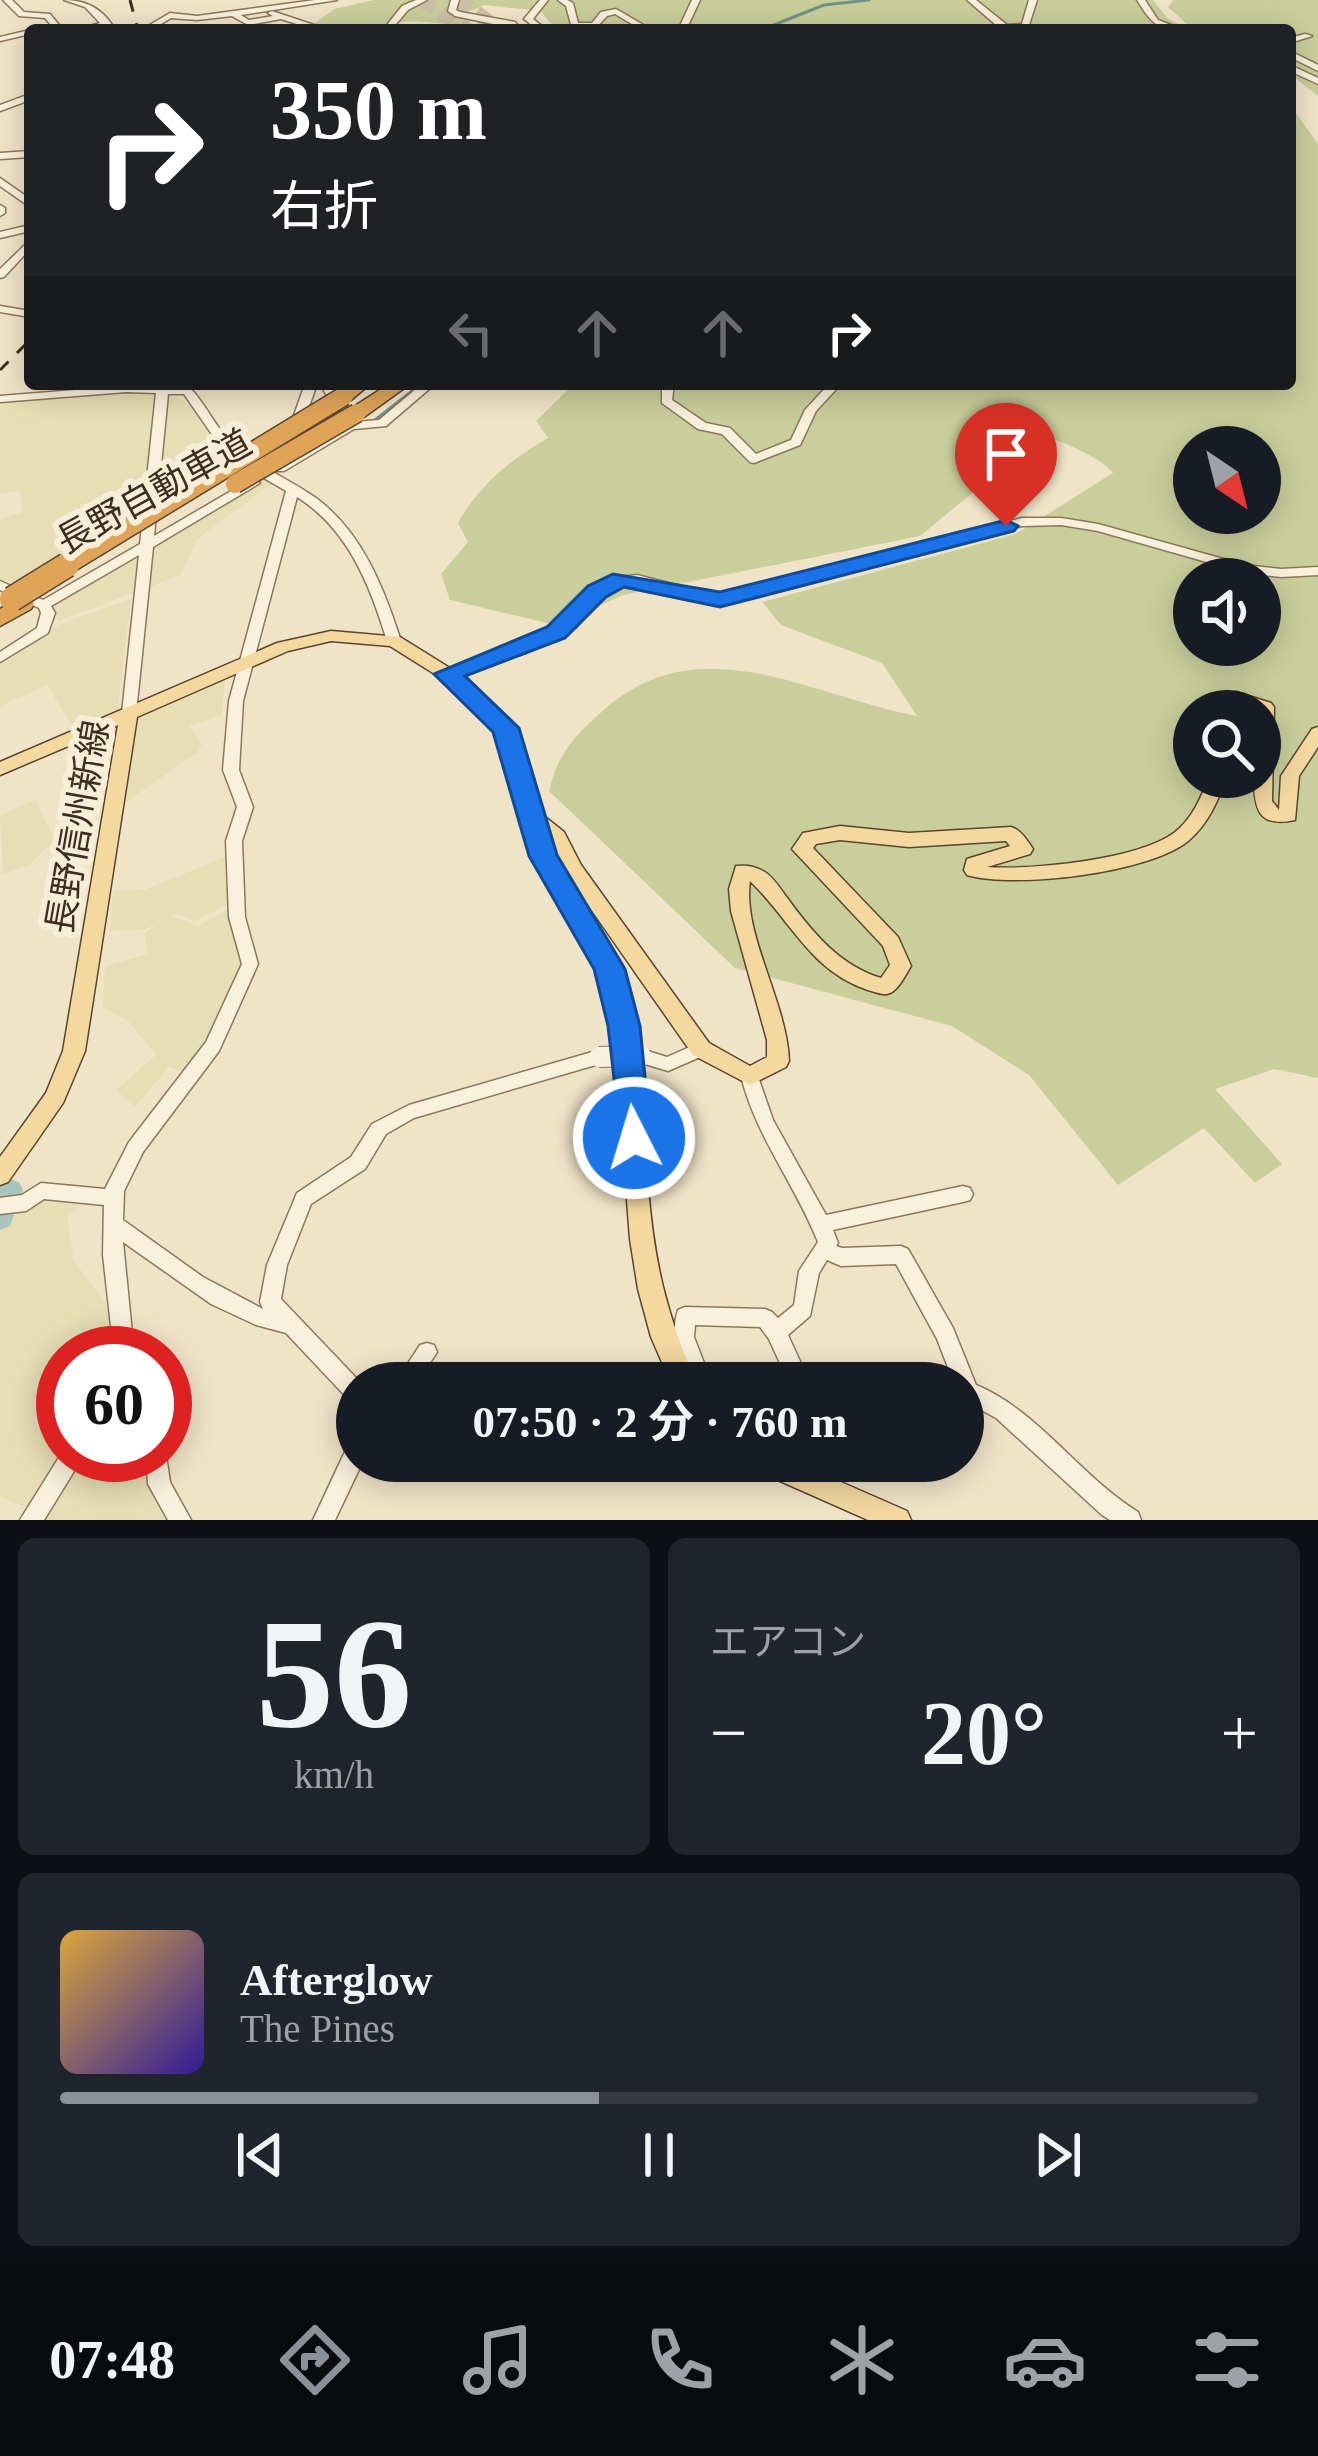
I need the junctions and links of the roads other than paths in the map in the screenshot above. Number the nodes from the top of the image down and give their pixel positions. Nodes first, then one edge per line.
1 (7, 0) edge
2 (68, 0) edge
3 (183, 0) edge
4 (334, 0) edge
5 (423, 0) edge
6 (455, 0) edge
7 (544, 0) edge
8 (562, 0) edge
9 (971, 0) edge
10 (1142, 0) edge
11 (403, 4) edge
12 (276, 8) edge
13 (572, 11) junction
14 (170, 15) junction
15 (184, 16) junction
16 (53, 24) edge
17 (107, 24) edge
18 (155, 24) edge
19 (194, 24) edge
20 (306, 24) edge
21 (512, 24) edge
22 (534, 24) edge
23 (563, 24) edge
24 (574, 24) edge
25 (595, 24) edge
26 (638, 24) edge
27 (1000, 24) edge
28 (1161, 24) edge
29 (1308, 36) dead end
30 (1296, 39) edge
31 (0, 181) edge
32 (24, 195) edge
33 (17, 197) junction
34 (24, 200) edge
35 (24, 249) edge
36 (0, 274) edge
37 (103, 390) edge
38 (154, 390) edge
39 (171, 390) edge
40 (309, 390) edge
41 (382, 390) edge
42 (422, 390) edge
43 (667, 390) edge
44 (829, 390) edge
45 (0, 398) edge
46 (348, 401) edge
47 (314, 448) junction
48 (266, 476) junction
49 (292, 491) junction
50 (148, 509) junction
51 (143, 546) junction
52 (1318, 571) edge
53 (13, 601) edge
54 (394, 641) junction
55 (0, 658) edge
56 (250, 660) junction
57 (447, 674) junction
58 (129, 713) junction
59 (1318, 733) edge
60 (0, 769) edge
61 (1210, 798) edge
62 (1263, 798) edge
63 (530, 815) junction
64 (701, 1049) junction
65 (750, 1076) junction
66 (1, 1169) edge
67 (963, 1194) dead end
68 (114, 1198) junction
69 (9, 1206) edge
70 (114, 1224) junction
71 (822, 1224) junction
72 (825, 1250) junction
73 (287, 1324) junction
74 (122, 1326) edge
75 (776, 1332) junction
76 (427, 1352) dead end
77 (420, 1362) edge
78 (673, 1362) edge
79 (694, 1362) edge
80 (790, 1362) edge
81 (956, 1362) edge
82 (336, 1373) edge
83 (984, 1402) edge
84 (56, 1482) edge
85 (159, 1482) edge
86 (342, 1482) edge
87 (812, 1482) edge
88 (31, 1520) edge
89 (181, 1520) edge
90 (324, 1520) edge
91 (898, 1520) edge
92 (1130, 1520) edge

1 - 16 street
2 - 17 street
3 - 14 street
4 - 12 street
5 - 11 street
6 - 21 street
7 - 22 street
8 - 13 street
9 - 27 street
10 - 28 street
12 - 15 street
12 - 20 street
13 - 23 street
13 - 24 street
14 - 15 street
14 - 18 street
15 - 19 street
25 - 26 street
29 - 30 street
31 - 33 street
32 - 33 street
33 - 34 street
35 - 36 street
37 - 45 street
38 - 50 street
39 - 48 street
40 - 47 street
41 - 46 highway, 長野自動車道
42 - 46 street
43 - 44 street
46 - 47 street
46 - 53 highway, 長野自動車道, bridge
47 - 48 street
48 - 49 street
48 - 51 street
49 - 54 street
49 - 56 street
50 - 51 street
50 - 53 street
51 - 53 street
51 - 58 street
52 - 57 street
53 - 55 street
54 - 56 main road, 長野信州新線
54 - 57 main road, 長野信州新線
56 - 58 main road, 長野信州新線
56 - 68 street
57 - 63 main road, 長野信州新線
58 - 60 main road
58 - 66 main road, 長野信州新線
59 - 62 main road
61 - 65 main road
63 - 64 main road
63 - 78 main road, 長野信州新線
64 - 65 main road
64 - 73 street, bridge
65 - 71 street
67 - 71 street
68 - 69 street
68 - 70 street
70 - 73 street
70 - 74 street
71 - 72 street
72 - 75 street
72 - 81 street
73 - 82 street
75 - 79 street
75 - 80 street
76 - 77 street
83 - 92 street
84 - 88 street
85 - 89 street
86 - 90 street
87 - 91 main road

